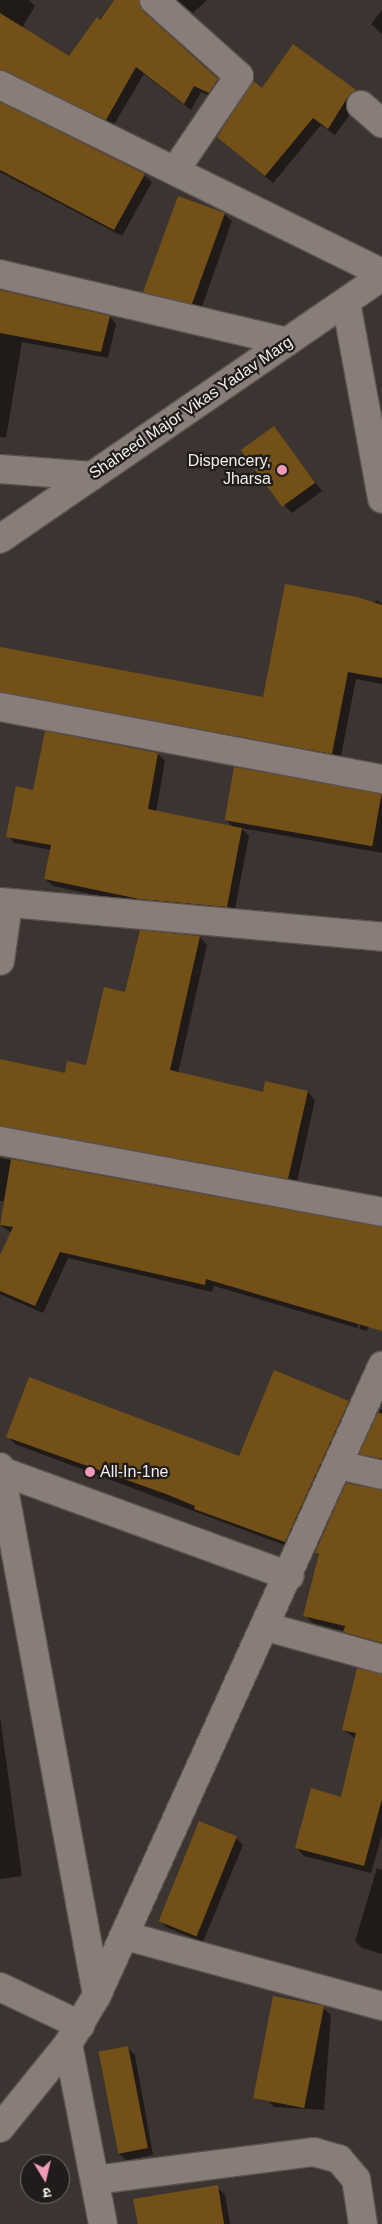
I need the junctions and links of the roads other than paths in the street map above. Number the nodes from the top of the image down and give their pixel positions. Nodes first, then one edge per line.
1 (154, 0) edge
2 (0, 85) edge
3 (361, 105) dead end
4 (382, 122) edge
5 (176, 170) junction
6 (0, 274) edge
7 (382, 274) edge
8 (346, 302) junction
9 (288, 342) junction
10 (0, 469) edge
11 (92, 476) junction
12 (382, 499) edge
13 (0, 539) edge
14 (0, 707) edge
15 (382, 779) edge
16 (4, 903) edge
17 (382, 937) edge
18 (0, 962) edge
19 (0, 1141) edge
20 (382, 1212) edge
21 (382, 1367) edge
22 (339, 1465) junction
23 (0, 1469) edge
24 (382, 1476) edge
25 (290, 1576) junction
26 (267, 1626) junction
27 (382, 1659) edge
28 (126, 1936) junction
29 (0, 1987) edge
30 (97, 1995) junction
31 (382, 2006) edge
32 (74, 2035) junction
33 (0, 2128) edge
34 (95, 2180) junction
35 (103, 2224) edge
36 (363, 2224) edge

1 - 5 street
2 - 5 street
3 - 4 street
5 - 7 street
6 - 9 street
7 - 8 street, Shaheed Major Vikas Yadav Marg
8 - 9 street, Shaheed Major Vikas Yadav Marg
8 - 12 street
9 - 11 street, Shaheed Major Vikas Yadav Marg
10 - 11 street
11 - 13 street, Shaheed Major Vikas Yadav Marg
14 - 15 street
16 - 17 street
16 - 18 street
19 - 20 street
21 - 22 street
22 - 24 street
22 - 25 street
23 - 25 street
23 - 30 street
25 - 26 street
26 - 27 street
26 - 28 street
28 - 30 street
28 - 31 street
29 - 32 street
30 - 32 street
32 - 33 street
32 - 34 street
34 - 35 street
34 - 36 street

